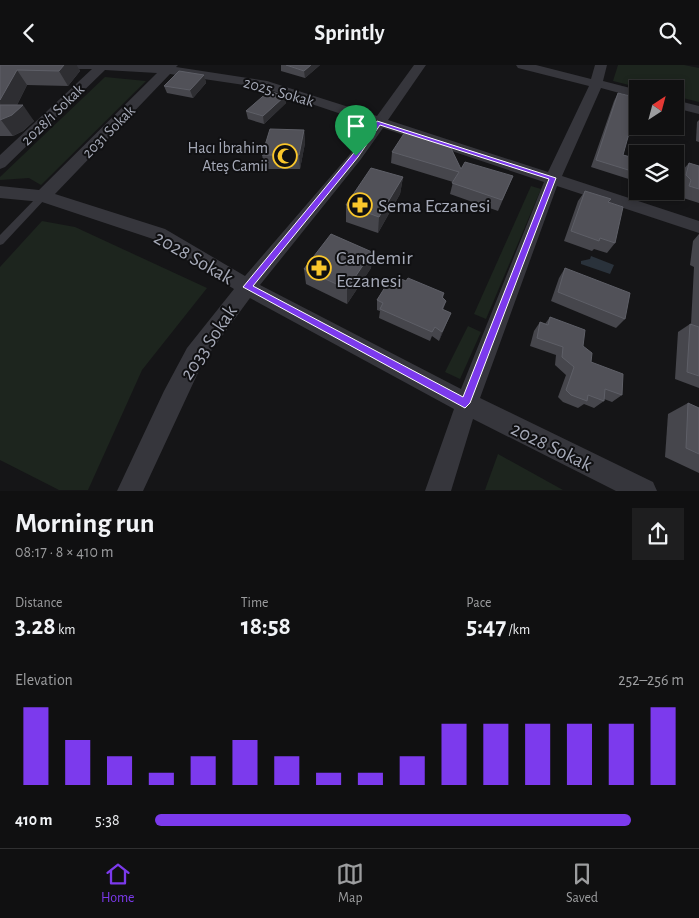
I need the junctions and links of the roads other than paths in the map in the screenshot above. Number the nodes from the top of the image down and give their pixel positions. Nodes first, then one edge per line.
1 (79, 65) edge
2 (103, 65) edge
3 (420, 65) edge
4 (522, 65) edge
5 (601, 65) edge
6 (170, 67) edge
7 (597, 84) junction
8 (629, 92) edge
9 (684, 106) edge
10 (699, 110) edge
11 (379, 123) junction
12 (0, 164) edge
13 (553, 178) junction
14 (0, 192) edge
15 (43, 196) junction
16 (699, 227) edge
17 (0, 241) edge
18 (247, 287) junction
19 (465, 403) junction
20 (130, 491) edge
21 (438, 491) edge
22 (644, 491) edge

1 - 2 street, 2025. Sokak
2 - 6 street, 2025. Sokak
2 - 12 street, 2028/1 Sokak
3 - 11 street, 2033 Sokak
4 - 7 street
5 - 7 street
6 - 11 street, 2025. Sokak
6 - 15 street, 2031 Sokak
7 - 8 street
7 - 13 street
9 - 10 street
11 - 13 street, 2025. Sokak
11 - 18 street, 2033 Sokak
13 - 16 street, 2025. Sokak
13 - 19 street
14 - 15 street, 2028 Sokak
15 - 17 lane
15 - 18 street, 2028 Sokak
18 - 19 street, 2028 Sokak
18 - 20 street, 2033 Sokak
19 - 21 street
19 - 22 street, 2028 Sokak

